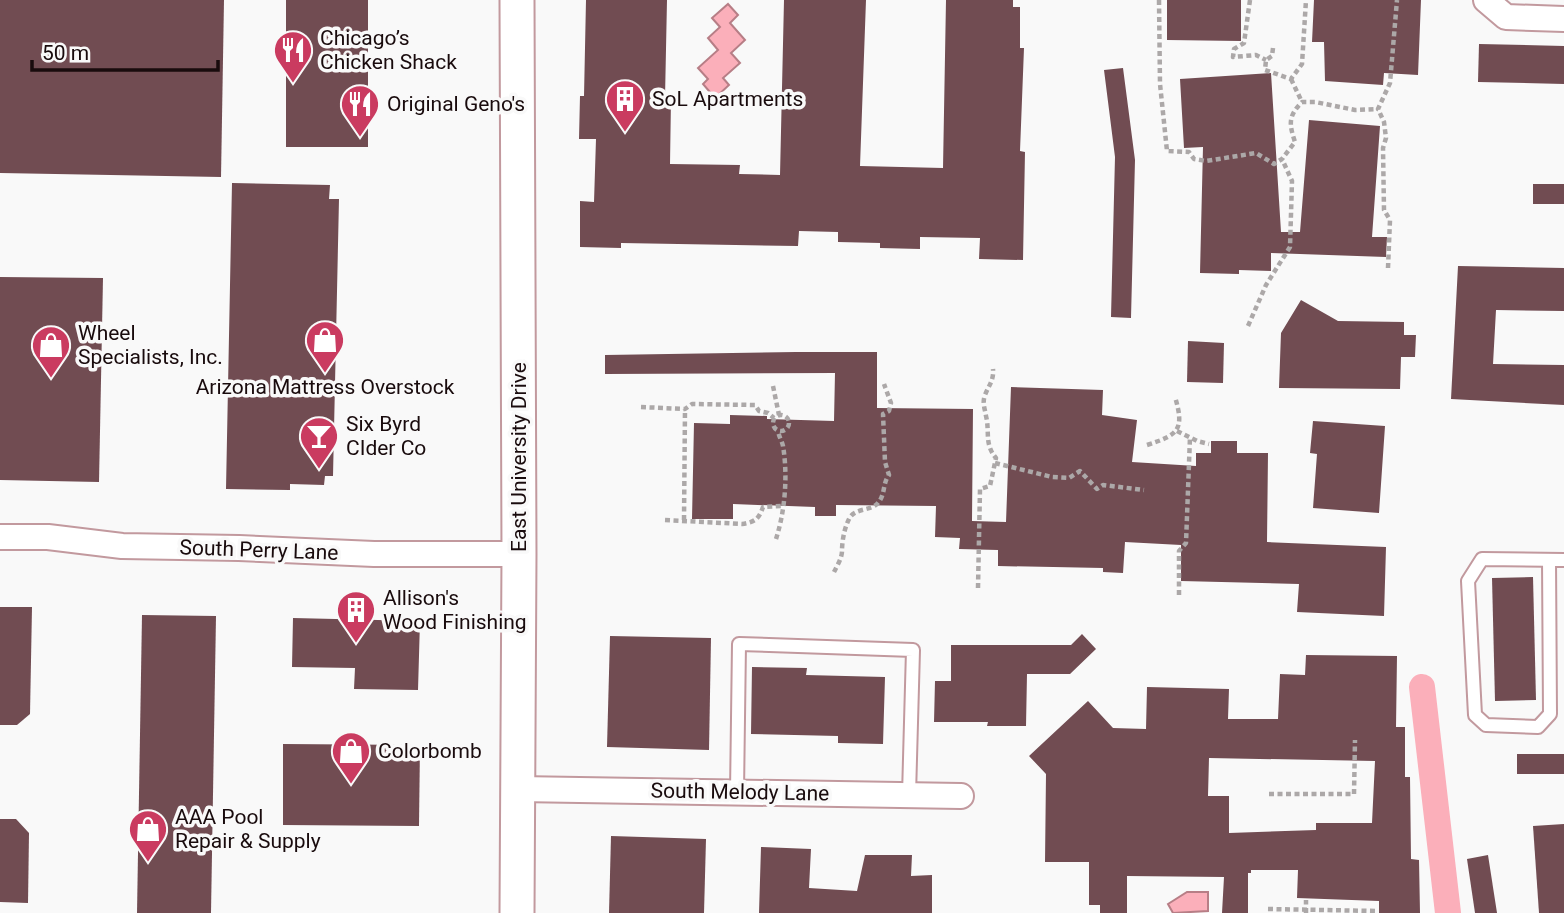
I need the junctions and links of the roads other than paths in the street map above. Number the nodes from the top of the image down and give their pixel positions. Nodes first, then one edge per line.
1 (517, 0) edge
2 (1486, 0) edge
3 (1564, 19) edge
4 (0, 537) edge
5 (519, 554) junction
6 (1549, 560) junction
7 (1564, 560) edge
8 (519, 789) junction
9 (737, 792) junction
10 (909, 795) junction
11 (961, 796) dead end
12 (517, 913) edge

1 - 5 main road, East University Drive
2 - 3 street
4 - 5 street, South Perry Lane
5 - 8 main road, East University Drive
6 - 6 lane
6 - 7 lane
8 - 9 street, South Melody Lane
8 - 12 main road, East University Drive
9 - 10 street, South Melody Lane
9 - 10 lane
10 - 11 street, South Melody Lane

